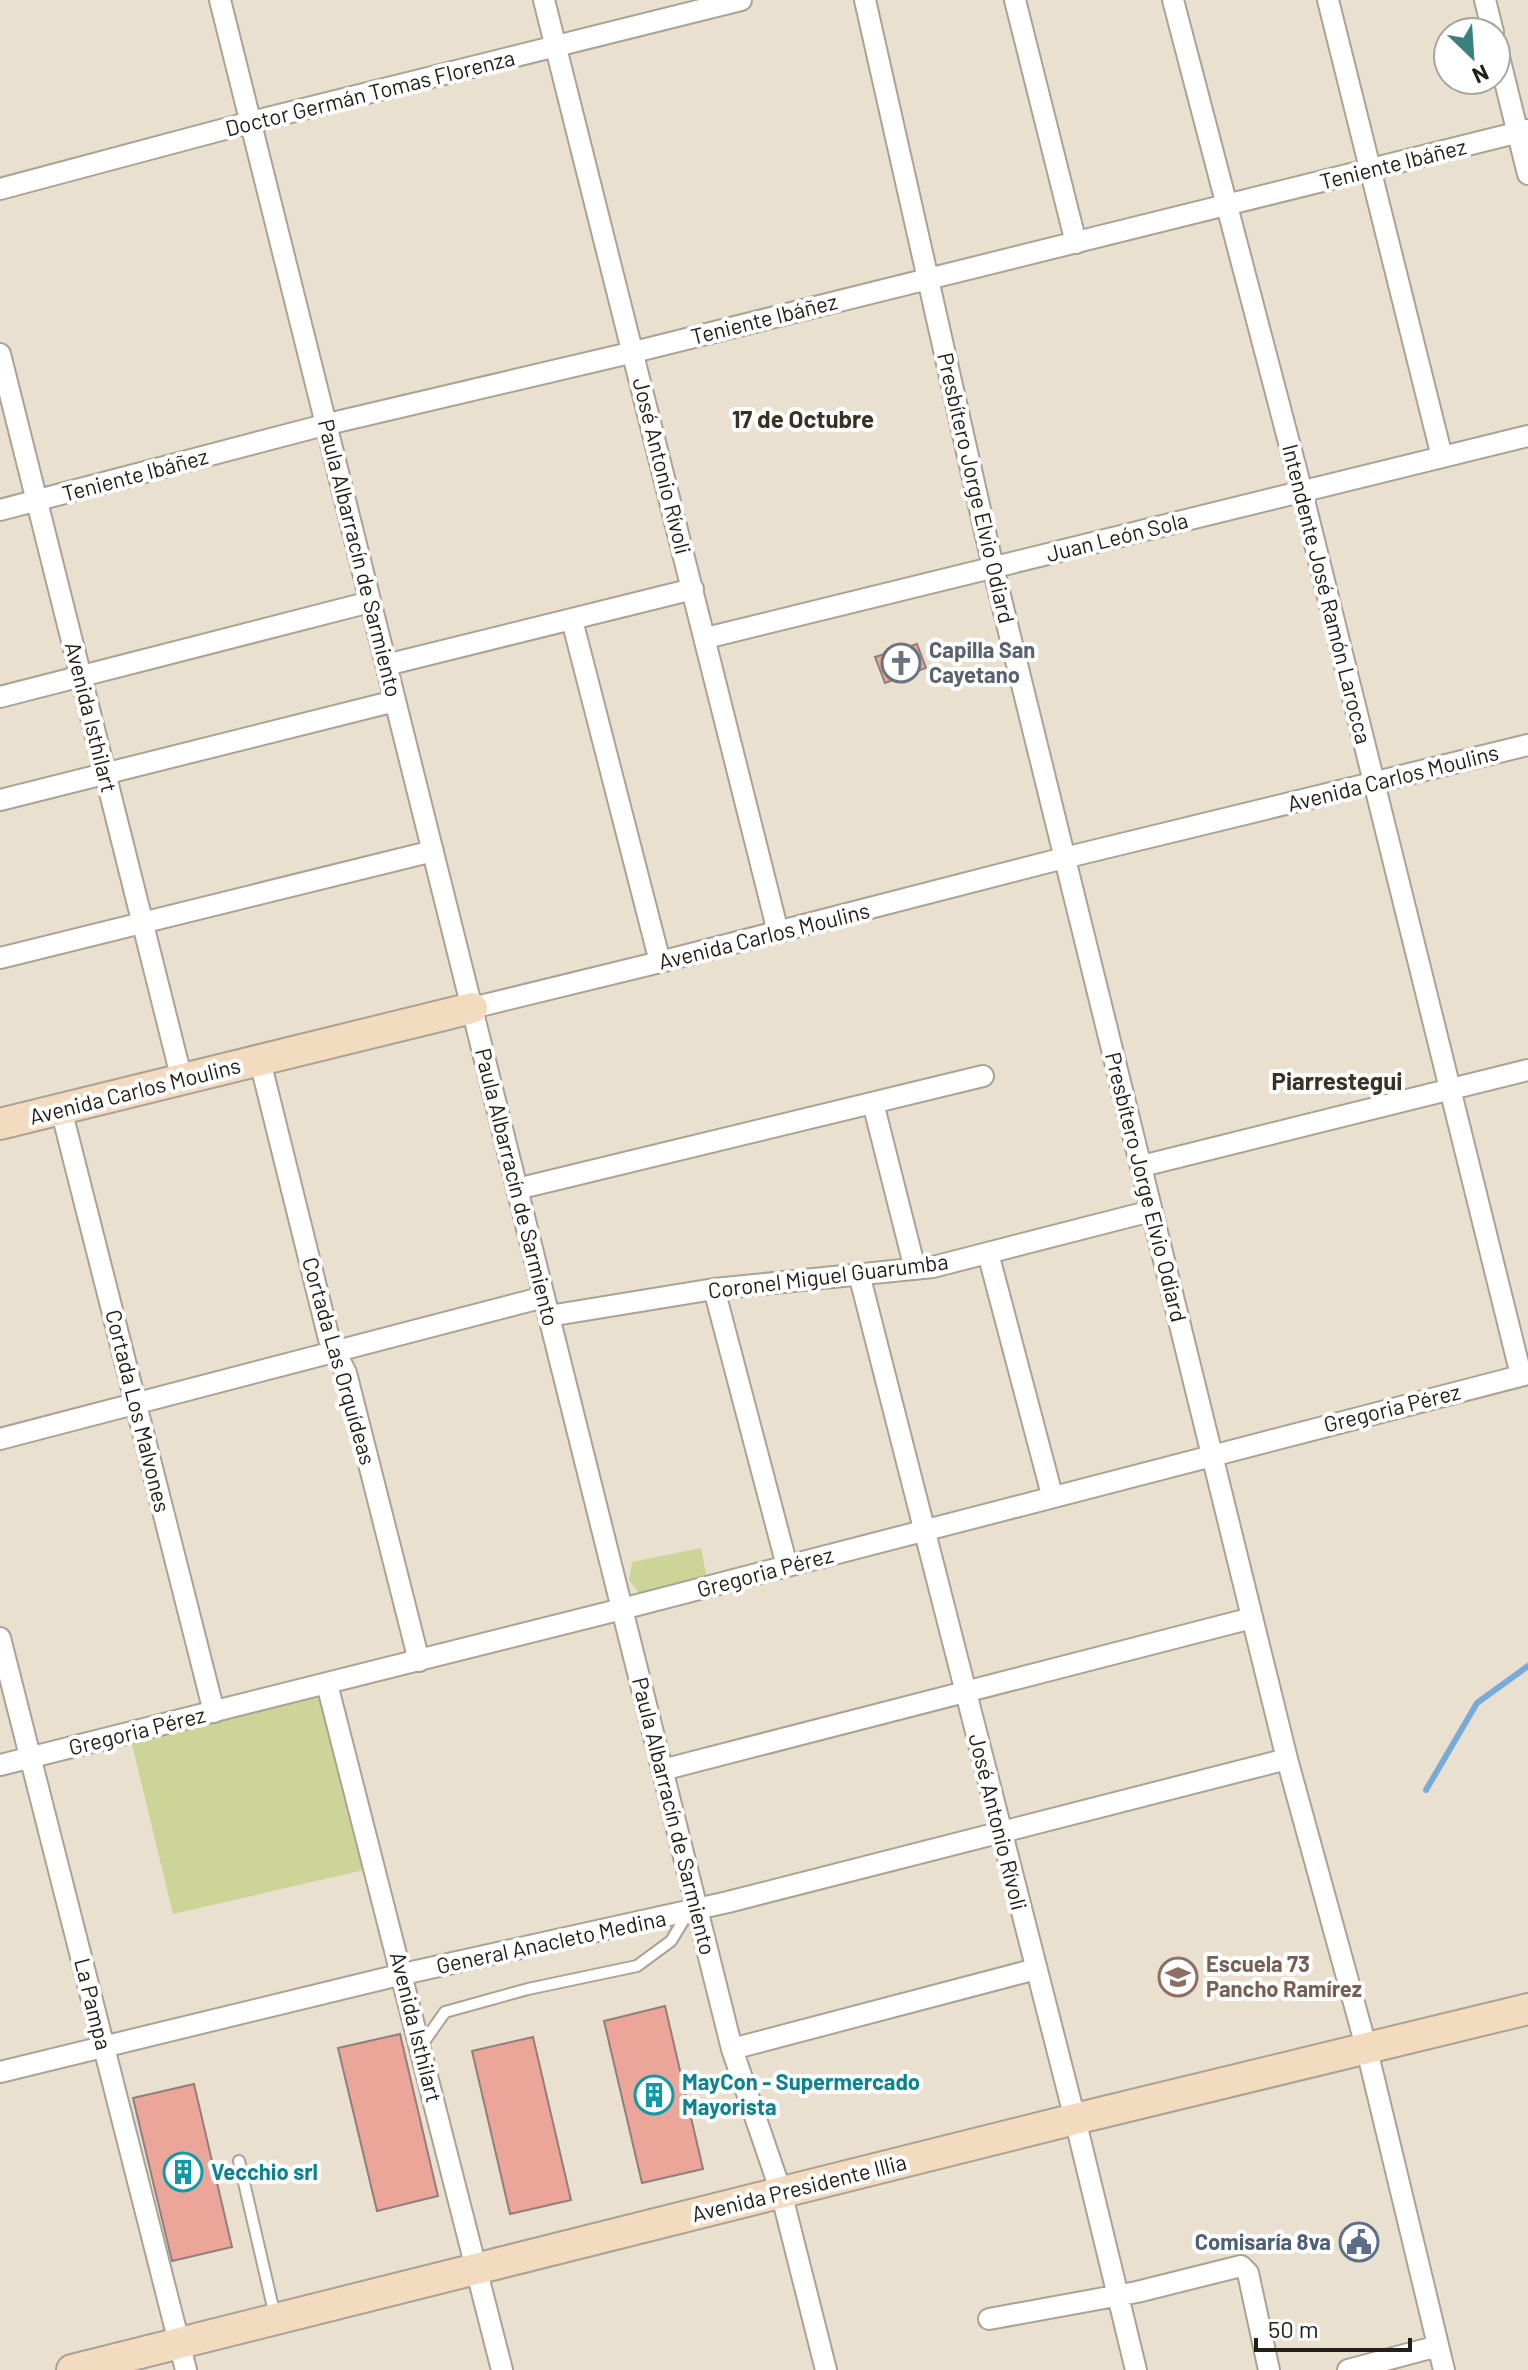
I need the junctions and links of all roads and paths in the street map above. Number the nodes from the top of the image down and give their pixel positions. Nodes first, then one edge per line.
1 (220, 0) edge
2 (544, 0) edge
3 (741, 0) edge
4 (865, 0) edge
5 (1015, 0) edge
6 (1173, 0) edge
7 (1328, 0) edge
8 (556, 47) junction
9 (1512, 96) edge
10 (251, 122) junction
11 (1523, 131) edge
12 (1371, 169) junction
13 (1528, 174) edge
14 (0, 189) edge
15 (1227, 206) junction
16 (1076, 243) junction
17 (929, 278) junction
18 (634, 352) junction
19 (0, 354) edge
20 (328, 424) junction
21 (1528, 436) edge
22 (1442, 457) junction
23 (1302, 492) junction
24 (36, 501) junction
25 (0, 510) edge
26 (993, 567) junction
27 (693, 589) junction
28 (370, 602) junction
29 (572, 620) junction
30 (706, 638) junction
31 (386, 665) junction
32 (81, 677) junction
33 (0, 697) edge
34 (395, 701) junction
35 (1528, 745) edge
36 (106, 774) junction
37 (1375, 783) junction
38 (0, 800) edge
39 (433, 851) junction
40 (1064, 858) junction
41 (143, 922) junction
42 (778, 932) junction
43 (0, 958) edge
44 (660, 962) junction
45 (472, 1008) junction
46 (260, 1061) junction
47 (1528, 1070) edge
48 (983, 1076) dead end
49 (182, 1080) junction
50 (1451, 1089) junction
51 (873, 1103) junction
52 (61, 1109) junction
53 (0, 1124) edge
54 (1142, 1166) junction
55 (517, 1189) junction
56 (1151, 1211) junction
57 (988, 1253) junction
58 (915, 1269) junction
59 (859, 1274) junction
60 (714, 1289) junction
61 (546, 1306) junction
62 (335, 1350) junction
63 (1524, 1374) edge
64 (136, 1402) junction
65 (0, 1439) edge
66 (1211, 1455) junction
67 (1052, 1495) junction
68 (922, 1530) junction
69 (787, 1566) junction
70 (622, 1609) junction
71 (1252, 1618) junction
72 (0, 1638) edge
73 (419, 1661) junction
74 (327, 1684) junction
75 (965, 1692) junction
76 (214, 1712) junction
77 (30, 1757) junction
78 (1287, 1759) junction
79 (0, 1765) edge
80 (662, 1770) junction
81 (999, 1831) junction
82 (693, 1910) junction
83 (1036, 1969) junction
84 (403, 1974) junction
85 (1528, 2009) edge
86 (104, 2046) junction
87 (421, 2046) junction
88 (732, 2049) junction
89 (1367, 2050) junction
90 (0, 2072) edge
91 (1075, 2119) junction
92 (239, 2161) dead end
93 (781, 2192) junction
94 (478, 2270) junction
95 (1118, 2295) junction
96 (276, 2318) junction
97 (989, 2319) dead end
98 (1438, 2346) junction
99 (183, 2356) edge
100 (72, 2370) edge
101 (502, 2370) edge
102 (826, 2370) edge
103 (1136, 2370) edge
104 (1269, 2370) edge
105 (1348, 2370) edge
106 (1444, 2370) edge

1 - 10 street, Paula Albarracín de Sarmiento
2 - 8 street, José Antonio Rívoli
3 - 8 street, Doctor Germán Tomas Florenza
4 - 17 street, Presbítero Jorge Elvio Odiard
5 - 16 street
6 - 15 street, Intendente José Ramón Larocca
7 - 12 street
8 - 10 street, Doctor Germán Tomas Florenza
8 - 18 street, José Antonio Rívoli
9 - 11 street
10 - 14 street, Doctor Germán Tomas Florenza
10 - 20 street, Paula Albarracín de Sarmiento
11 - 12 street, Teniente Ibáñez
11 - 13 street
12 - 15 street, Teniente Ibáñez
12 - 22 street
15 - 16 street, Teniente Ibáñez
15 - 23 street, Intendente José Ramón Larocca
16 - 17 street, Teniente Ibáñez
17 - 18 street, Teniente Ibáñez
17 - 26 street, Presbítero Jorge Elvio Odiard
18 - 20 street, Teniente Ibáñez
18 - 27 street, José Antonio Rívoli
19 - 24 street, Avenida Isthilart
20 - 24 street, Teniente Ibáñez
20 - 28 street, Paula Albarracín de Sarmiento
21 - 22 street, Juan León Sola
22 - 23 street, Juan León Sola
23 - 26 street, Juan León Sola
23 - 37 street, Intendente José Ramón Larocca
24 - 25 street, Teniente Ibáñez
24 - 32 street, Avenida Isthilart
26 - 30 street, Juan León Sola
26 - 40 street, Presbítero Jorge Elvio Odiard
27 - 29 street
27 - 30 street, José Antonio Rívoli
28 - 31 street, Paula Albarracín de Sarmiento
28 - 32 street
29 - 31 street
29 - 44 street
30 - 42 street, José Antonio Rívoli
31 - 34 street, Paula Albarracín de Sarmiento
32 - 33 street
32 - 36 street, Avenida Isthilart
34 - 36 street
34 - 39 street, Paula Albarracín de Sarmiento
35 - 37 street, Avenida Carlos Moulins
36 - 38 street
36 - 41 street, Avenida Isthilart
37 - 40 street, Avenida Carlos Moulins
37 - 50 street, Intendente José Ramón Larocca
39 - 41 street
39 - 45 street, Paula Albarracín de Sarmiento
40 - 42 street, Avenida Carlos Moulins
40 - 54 street, Presbítero Jorge Elvio Odiard
41 - 43 street
41 - 49 street, Avenida Isthilart
42 - 44 street, Avenida Carlos Moulins
44 - 45 street, Avenida Carlos Moulins
45 - 46 main road, Avenida Carlos Moulins
45 - 55 street, Paula Albarracín de Sarmiento
46 - 49 main road, Avenida Carlos Moulins
46 - 62 street, Cortada Las Orquídeas
47 - 50 street
48 - 51 street
49 - 52 main road, Avenida Carlos Moulins
50 - 54 street
50 - 63 street, Intendente José Ramón Larocca
51 - 55 street
51 - 58 street
52 - 53 main road, Avenida Carlos Moulins
52 - 64 street, Cortada Los Malvones
54 - 56 street, Presbítero Jorge Elvio Odiard
55 - 61 street, Paula Albarracín de Sarmiento
56 - 57 street, Coronel Miguel Guarumba
56 - 66 street, Presbítero Jorge Elvio Odiard
57 - 58 street, Coronel Miguel Guarumba
57 - 67 street
58 - 59 street, Coronel Miguel Guarumba
59 - 60 street, Coronel Miguel Guarumba
59 - 68 street, José Antonio Rívoli
60 - 61 street, Coronel Miguel Guarumba
60 - 69 street
61 - 62 street, Coronel Miguel Guarumba
61 - 70 street, Paula Albarracín de Sarmiento
62 - 64 street, Coronel Miguel Guarumba
62 - 73 street, Cortada Las Orquídeas
63 - 66 street, Gregoria Pérez
64 - 65 street, Coronel Miguel Guarumba
64 - 76 street, Cortada Los Malvones
66 - 67 street, Gregoria Pérez
66 - 71 street, Presbítero Jorge Elvio Odiard
67 - 68 street, Gregoria Pérez
68 - 69 street, Gregoria Pérez
68 - 75 street, José Antonio Rívoli
69 - 70 street, Gregoria Pérez
70 - 73 street, Gregoria Pérez
70 - 80 street, Paula Albarracín de Sarmiento
71 - 75 street
71 - 78 street, Presbítero Jorge Elvio Odiard
72 - 77 street, La Pampa
73 - 74 street, Gregoria Pérez
74 - 76 street, Gregoria Pérez
74 - 84 street, Avenida Isthilart
75 - 80 street
75 - 81 street, José Antonio Rívoli
76 - 77 street, Gregoria Pérez
77 - 79 street, Gregoria Pérez
77 - 86 street, La Pampa
78 - 81 street, General Anacleto Medina
78 - 89 street, Presbítero Jorge Elvio Odiard
80 - 82 street, Paula Albarracín de Sarmiento
81 - 82 street, General Anacleto Medina
81 - 83 street, José Antonio Rívoli
82 - 84 street, General Anacleto Medina
82 - 87 lane
82 - 88 street, Paula Albarracín de Sarmiento
83 - 88 street
83 - 91 street, José Antonio Rívoli
84 - 86 street, General Anacleto Medina
84 - 87 street, Avenida Isthilart
85 - 89 main road, Avenida Presidente Illia
86 - 90 street, General Anacleto Medina
86 - 99 street, La Pampa
87 - 94 street, Avenida Isthilart
88 - 93 street, Paula Albarracín de Sarmiento
89 - 91 main road, Avenida Presidente Illia
89 - 98 street, Presbítero Jorge Elvio Odiard
91 - 93 main road, Avenida Presidente Illia
91 - 95 street, José Antonio Rívoli
92 - 96 lane
93 - 94 main road, Avenida Presidente Illia
93 - 102 street, Paula Albarracín de Sarmiento
94 - 96 main road, Avenida Presidente Illia
94 - 101 street, Avenida Isthilart
95 - 97 street
95 - 103 street, José Antonio Rívoli
95 - 104 street
96 - 99 main road, Avenida Presidente Illia
98 - 105 street
98 - 106 street, Presbítero Jorge Elvio Odiard
99 - 100 main road, Avenida Presidente Illia

